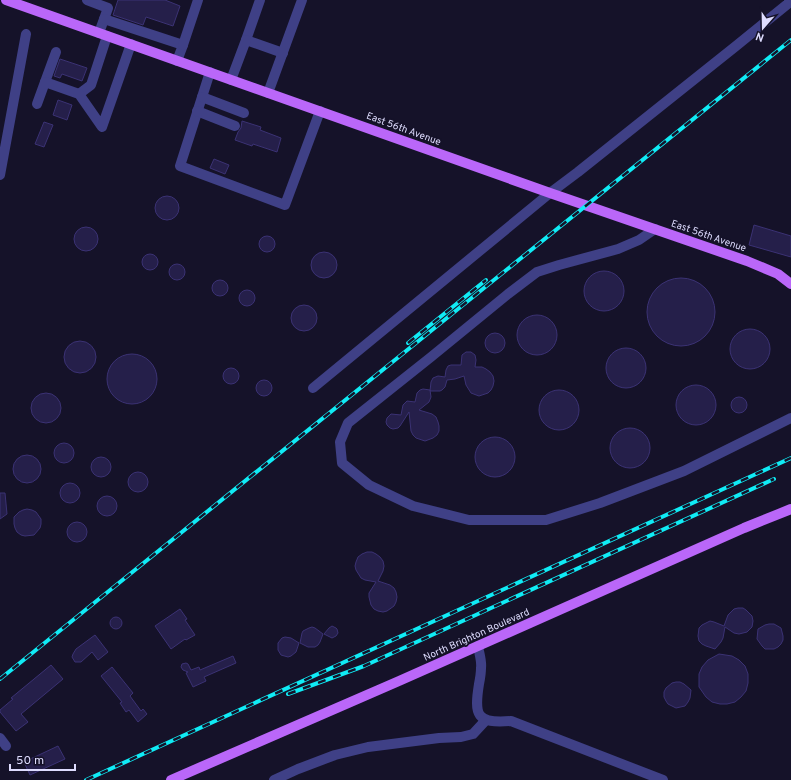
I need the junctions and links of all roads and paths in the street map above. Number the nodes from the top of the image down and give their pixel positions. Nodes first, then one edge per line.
1 (6, 0) edge
2 (87, 0) edge
3 (198, 0) edge
4 (260, 0) edge
5 (302, 0) edge
6 (789, 0) edge
7 (25, 3) edge
8 (109, 4) edge
9 (104, 19) junction
10 (26, 34) dead end
11 (103, 34) junction
12 (246, 40) junction
13 (131, 44) junction
14 (183, 45) junction
15 (56, 52) dead end
16 (283, 52) junction
17 (177, 61) junction
18 (210, 72) junction
19 (232, 80) junction
20 (45, 82) junction
21 (268, 93) junction
22 (79, 94) junction
23 (202, 98) junction
24 (37, 104) dead end
25 (197, 111) junction
26 (320, 111) junction
27 (244, 113) dead end
28 (235, 126) dead end
29 (0, 175) edge
30 (550, 193) junction
31 (655, 229) junction
32 (791, 284) edge
33 (313, 388) dead end
34 (791, 418) edge
35 (791, 509) edge
36 (478, 646) junction
37 (486, 720) junction
38 (171, 780) edge
39 (274, 780) edge
40 (663, 780) edge

1 - 7 main road, East 56th Avenue
2 - 8 street
3 - 14 street
4 - 12 street
5 - 16 street
6 - 30 street
7 - 11 main road, East 56th Avenue
8 - 9 street
9 - 11 street
9 - 14 street
10 - 29 street
11 - 13 main road, East 56th Avenue
11 - 22 street
12 - 16 street
12 - 19 street
13 - 17 main road, East 56th Avenue
13 - 22 street
14 - 17 street
15 - 20 street
16 - 21 street
17 - 18 main road, East 56th Avenue
18 - 19 main road, East 56th Avenue
18 - 23 street
19 - 21 main road, East 56th Avenue
20 - 22 street
20 - 24 street
21 - 26 main road, East 56th Avenue
23 - 25 street
23 - 27 street
25 - 26 street
25 - 28 street
26 - 30 main road, East 56th Avenue
30 - 31 main road, East 56th Avenue
30 - 33 street
31 - 32 main road, East 56th Avenue
31 - 34 street
35 - 36 main road, North Brighton Boulevard
36 - 37 street
36 - 38 main road, North Brighton Boulevard
37 - 39 street
37 - 40 street

